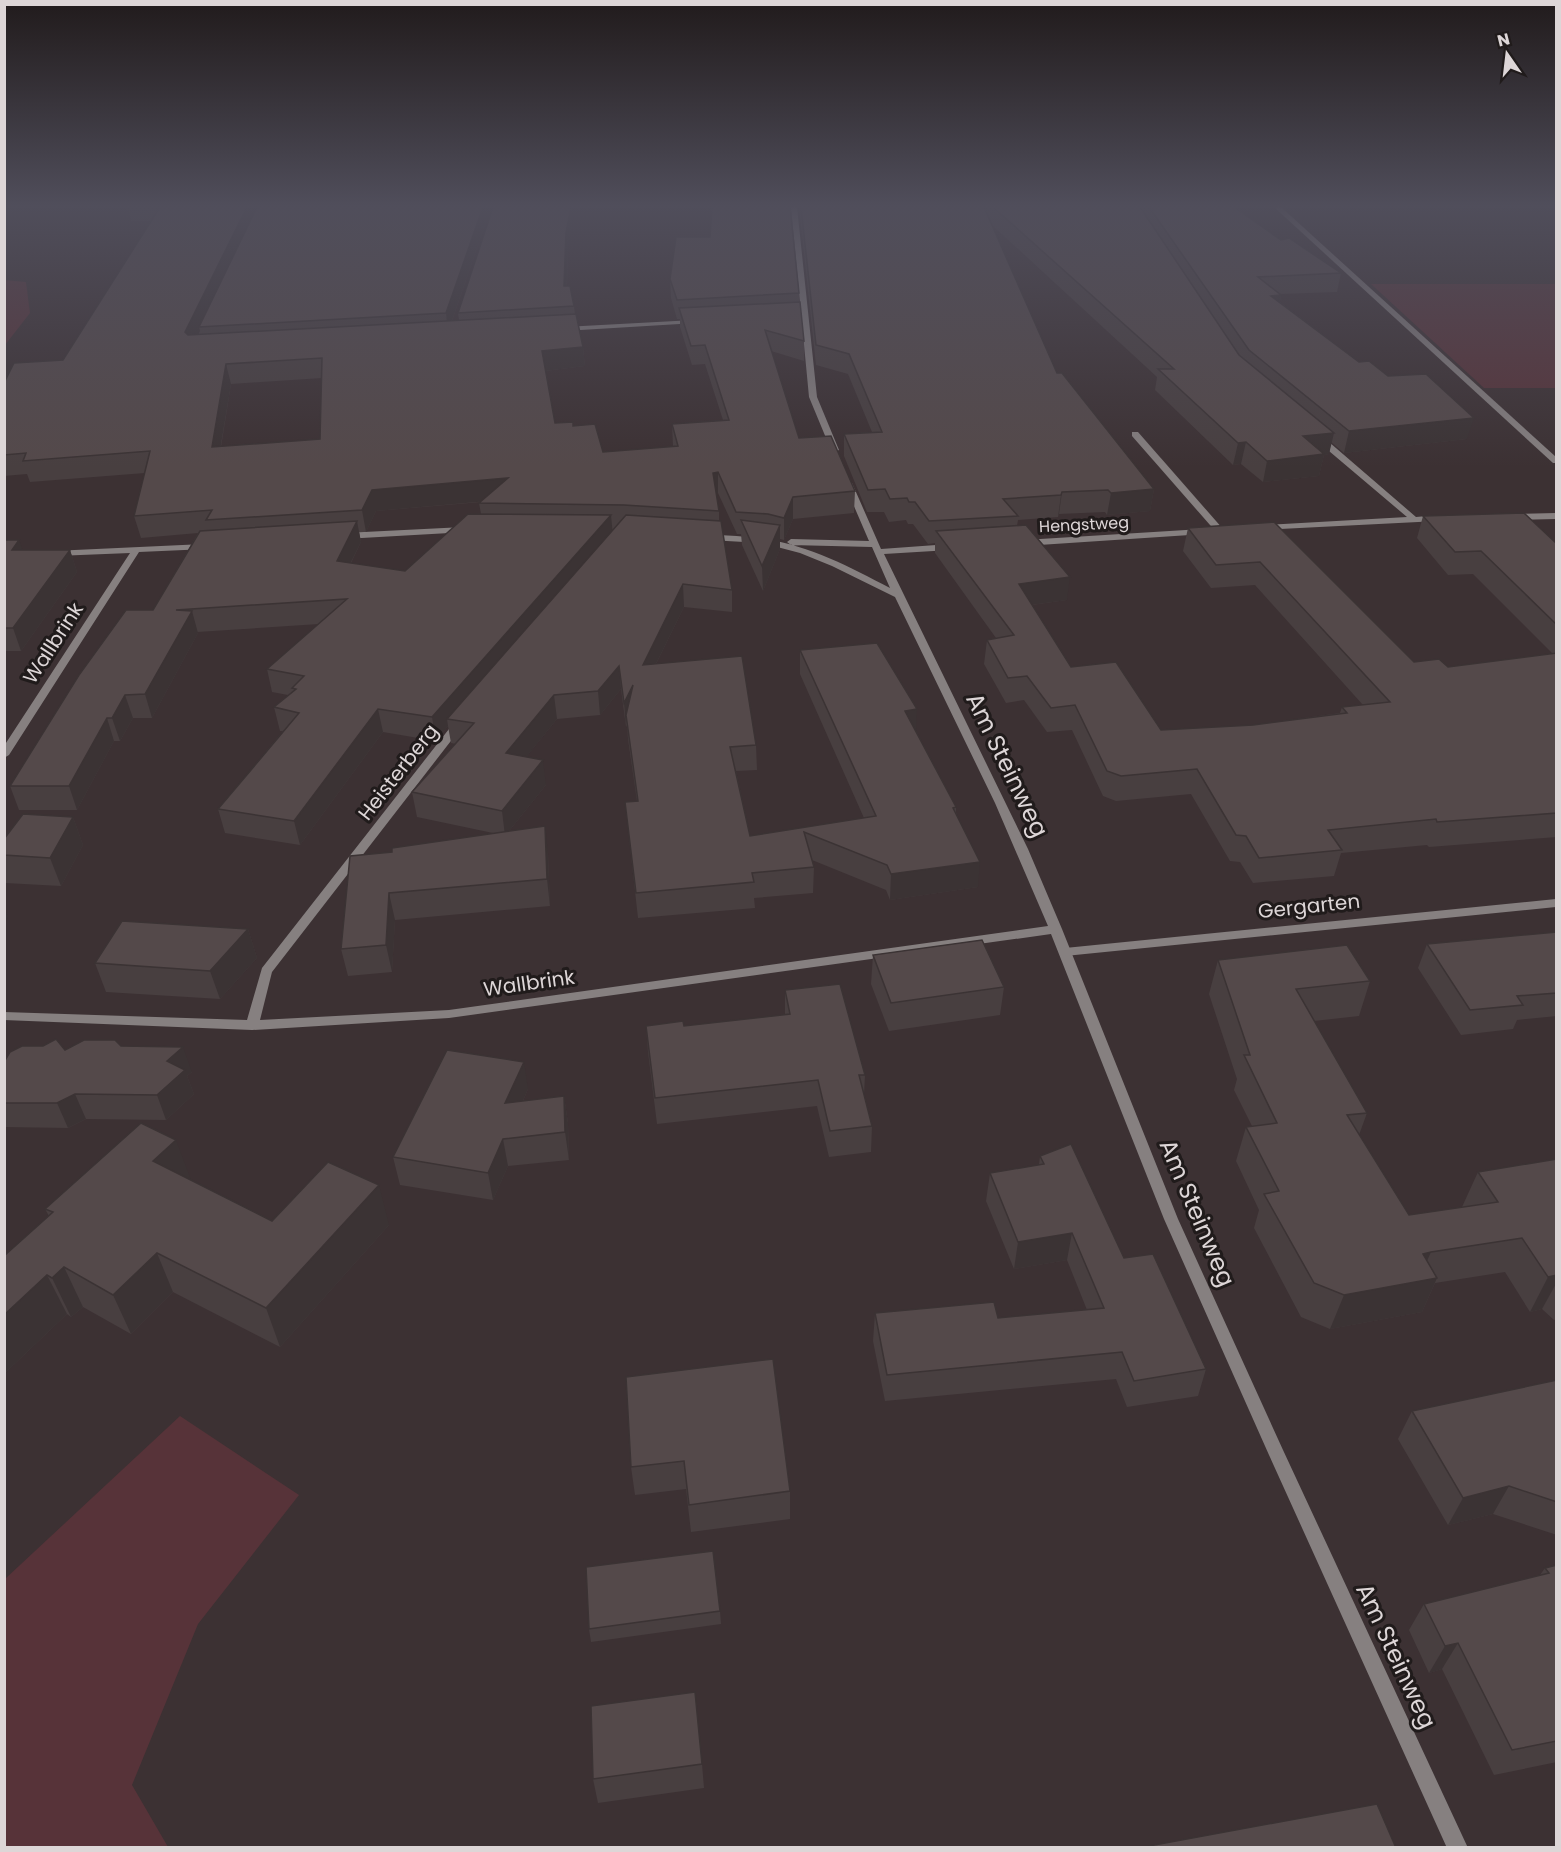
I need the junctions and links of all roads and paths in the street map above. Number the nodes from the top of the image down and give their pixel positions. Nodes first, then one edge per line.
1 (804, 293) edge
2 (1372, 293) edge
3 (794, 316) edge
4 (806, 316) junction
5 (700, 322) edge
6 (559, 330) edge
7 (1310, 430) edge
8 (1135, 434) dead end
9 (839, 460) edge
10 (1557, 461) edge
11 (843, 471) edge
12 (1557, 516) edge
13 (1450, 518) edge
14 (1497, 518) edge
15 (1414, 519) junction
16 (1254, 529) edge
17 (472, 530) edge
18 (1232, 530) edge
19 (1220, 531) junction
20 (697, 536) edge
21 (333, 537) edge
22 (768, 541) junction
23 (1019, 543) edge
24 (217, 546) edge
25 (960, 547) edge
26 (875, 548) junction
27 (135, 552) junction
28 (40, 554) edge
29 (898, 596) junction
30 (465, 716) edge
31 (4, 754) edge
32 (1557, 903) edge
33 (1056, 929) junction
34 (1065, 952) junction
35 (4, 1016) edge
36 (252, 1024) junction
37 (1458, 1848) edge

1 - 4 street
2 - 10 street
3 - 4 street
4 - 9 street
5 - 6 street
7 - 15 street
8 - 19 street
11 - 26 street, Am Steinweg
12 - 14 street
13 - 15 street
15 - 16 street
17 - 21 street
18 - 19 street, Hengstweg
19 - 23 street, Hengstweg
20 - 22 street
22 - 26 street
22 - 29 street
24 - 27 street
25 - 26 street
26 - 29 street, Am Steinweg
27 - 28 street
27 - 31 street, Wallbrink
29 - 33 street, Am Steinweg
30 - 36 street, Heisterberg
32 - 34 street, Gergarten
33 - 34 street, Am Steinweg
33 - 36 street, Wallbrink
34 - 37 street, Am Steinweg
35 - 36 street, Wallbrink

